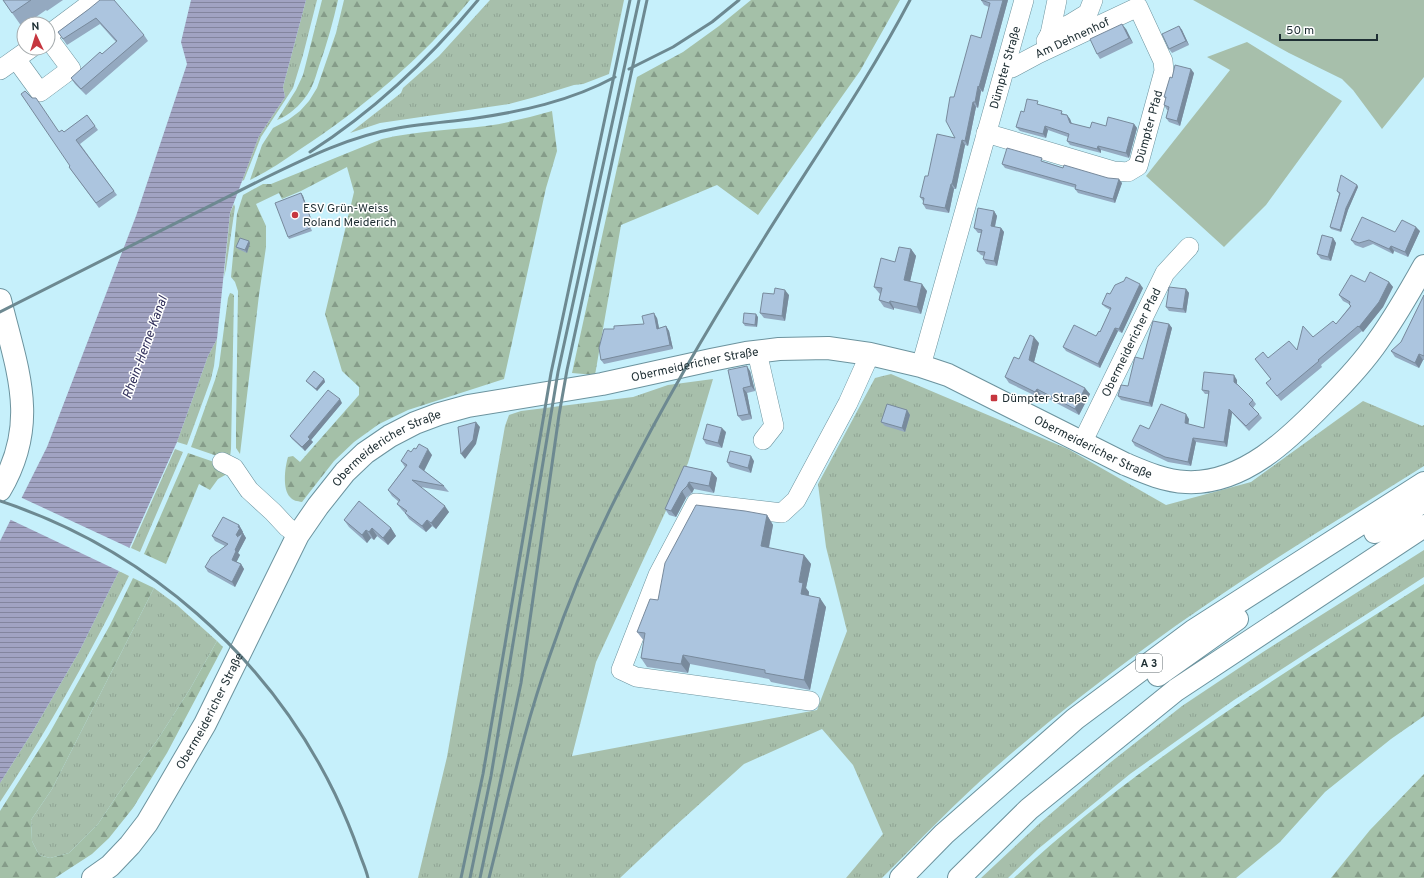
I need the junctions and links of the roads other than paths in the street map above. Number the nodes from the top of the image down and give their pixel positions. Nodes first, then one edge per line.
1 (95, 0) edge
2 (1024, 0) edge
3 (1057, 0) edge
4 (1093, 0) edge
5 (1138, 7) joint
6 (56, 31) edge
7 (1050, 34) junction
8 (56, 48) edge
9 (1038, 54) junction
10 (20, 56) edge
11 (25, 56) edge
12 (1006, 69) junction
13 (0, 70) edge
14 (986, 133) junction
15 (1189, 247) dead end
16 (1424, 266) edge
17 (0, 300) edge
18 (757, 352) junction
19 (870, 354) junction
20 (921, 366) junction
21 (763, 440) dead end
22 (1082, 443) junction
23 (222, 462) dead end
24 (1424, 483) edge
25 (0, 490) edge
26 (1424, 501) edge
27 (1424, 526) edge
28 (298, 535) junction
29 (810, 701) dead end
30 (93, 878) edge
31 (901, 878) edge
32 (919, 878) edge
33 (959, 878) edge

1 - 6 street
2 - 12 street, Dümpter Straße
3 - 7 street
4 - 7 street
5 - 9 street, Am Dehnenhof
5 - 14 street, Dümpter Pfad
7 - 9 street
8 - 11 street
9 - 12 street, Am Dehnenhof
10 - 13 street
12 - 14 street, Dümpter Straße
14 - 20 street, Dümpter Straße
15 - 22 street, Obermeidericher Pfad
16 - 22 main road, Obermeidericher Straße
17 - 25 main road
18 - 19 main road, Obermeidericher Straße
18 - 21 street
18 - 28 main road, Obermeidericher Straße
19 - 20 main road, Obermeidericher Straße
19 - 29 street
20 - 22 main road, Obermeidericher Straße
23 - 28 street
24 - 31 main road, A 3
26 - 32 main road, A 3
27 - 33 main road
28 - 30 main road, Obermeidericher Straße

